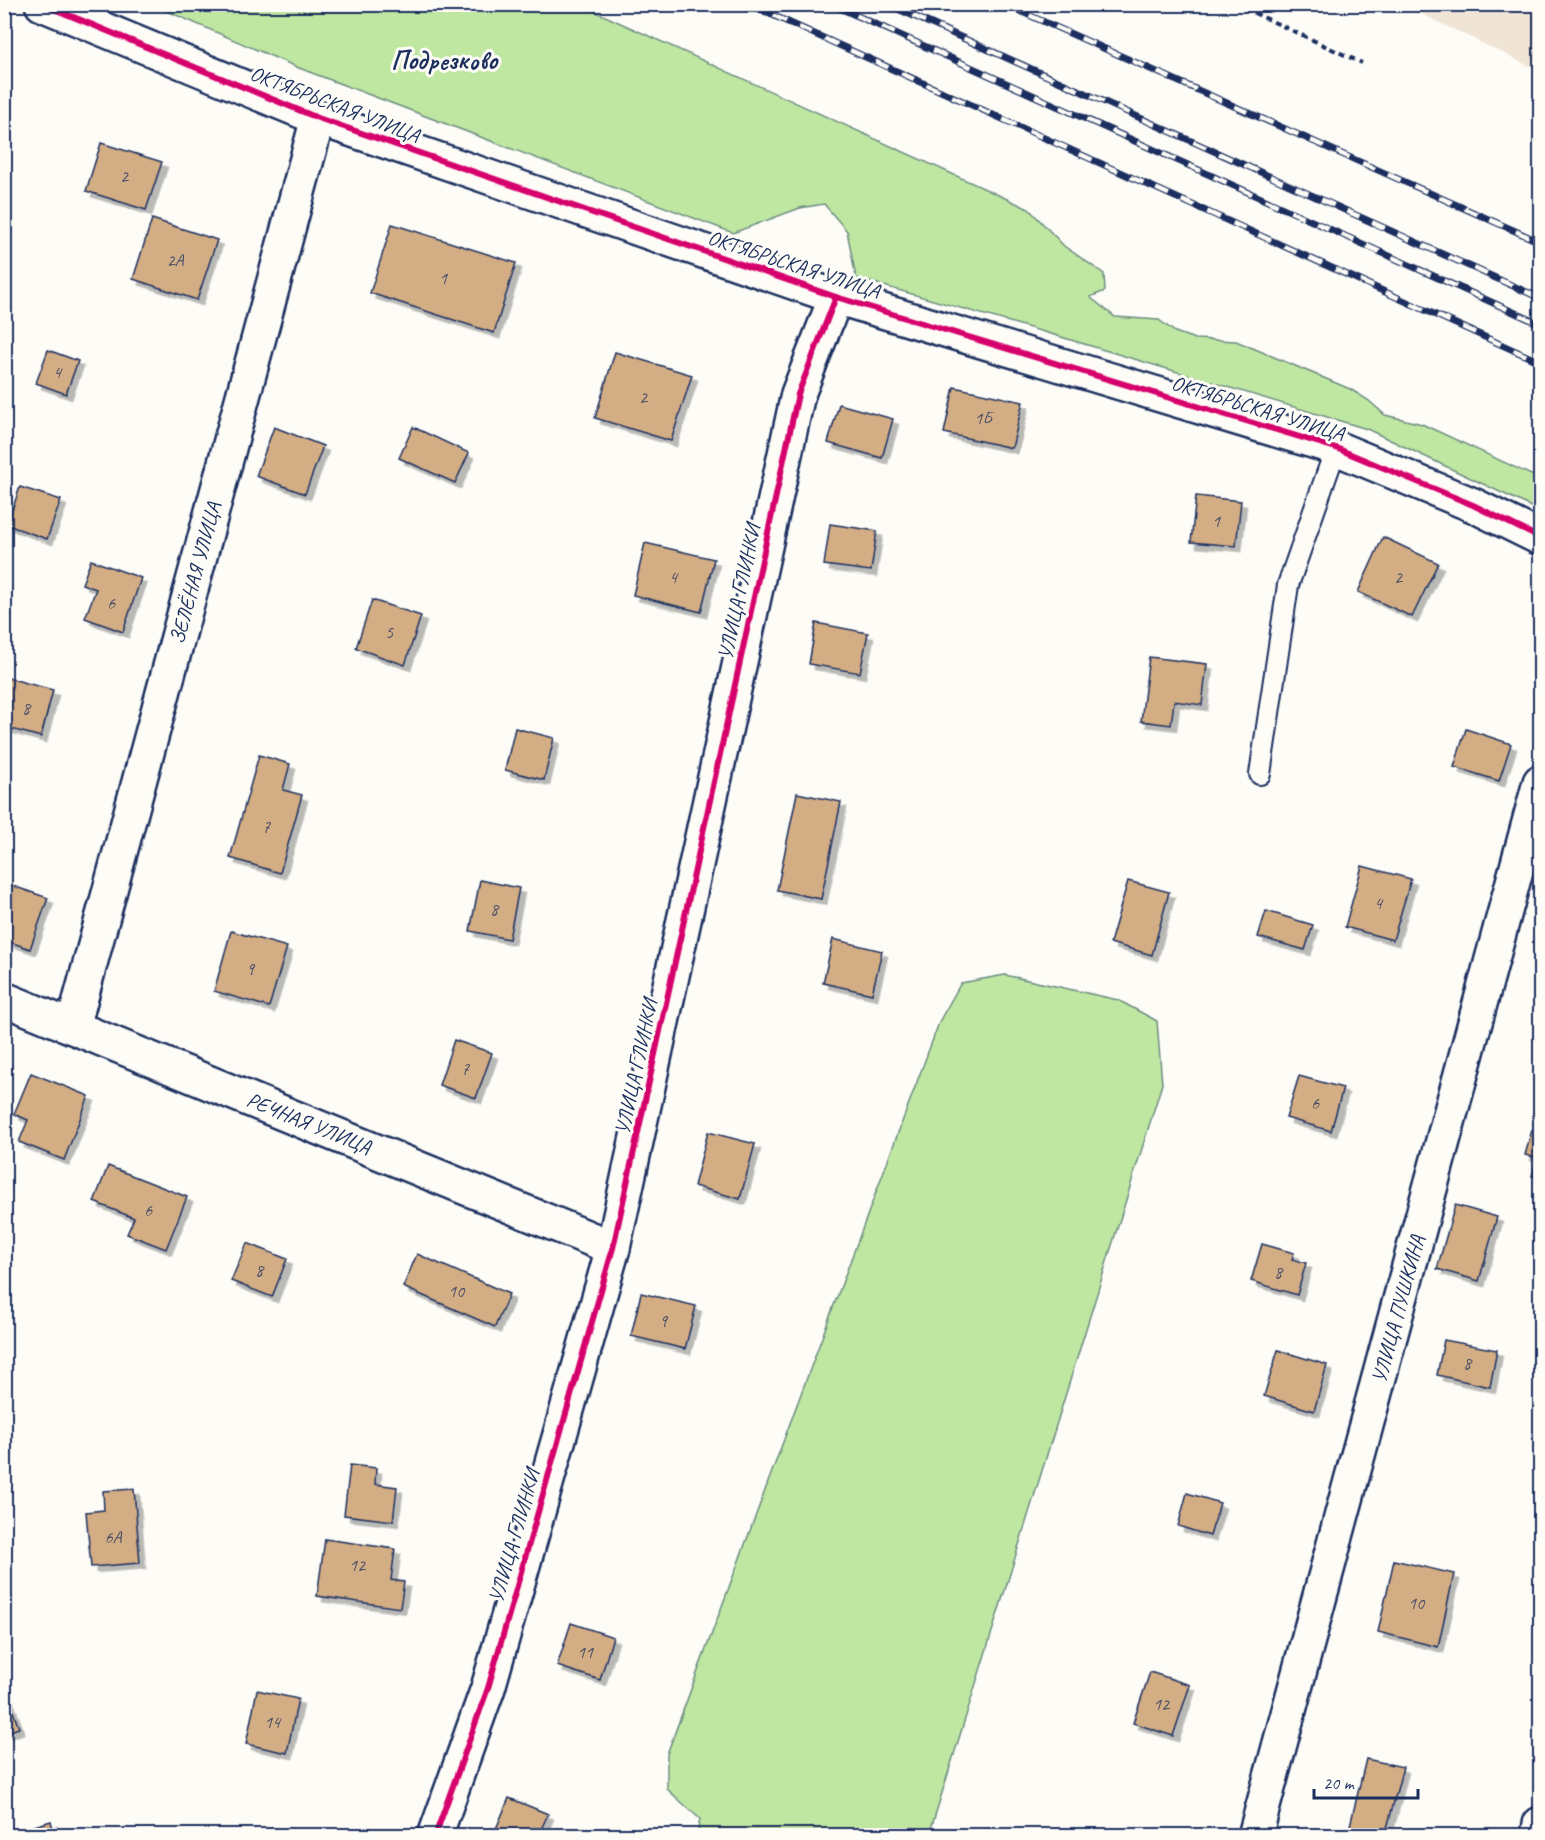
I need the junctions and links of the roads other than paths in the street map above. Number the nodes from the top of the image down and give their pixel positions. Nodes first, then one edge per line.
1 (42, 4) edge
2 (318, 118) junction
3 (836, 297) junction
4 (1336, 448) junction
5 (1540, 538) edge
6 (1260, 774) dead end
7 (1540, 782) edge
8 (4, 999) edge
9 (73, 1027) junction
10 (613, 1248) junction
11 (1540, 1824) edge
12 (435, 1836) edge
13 (1255, 1836) edge
14 (1538, 1836) edge

1 - 2 street, ОКТЯБРЬСКАЯ УЛИЦА
2 - 3 street, ОКТЯБРЬСКАЯ УЛИЦА
2 - 9 street, ЗЕЛЁНАЯ УЛИЦА
3 - 4 street, ОКТЯБРЬСКАЯ УЛИЦА
3 - 10 street, УЛИЦА ГЛИНКИ
4 - 5 street, ОКТЯБРЬСКАЯ УЛИЦА
4 - 6 lane
7 - 13 street, УЛИЦА ПУШКИНА
8 - 9 street, РЕЧНАЯ УЛИЦА
9 - 10 street, РЕЧНАЯ УЛИЦА
10 - 12 street, УЛИЦА ГЛИНКИ
11 - 14 street

